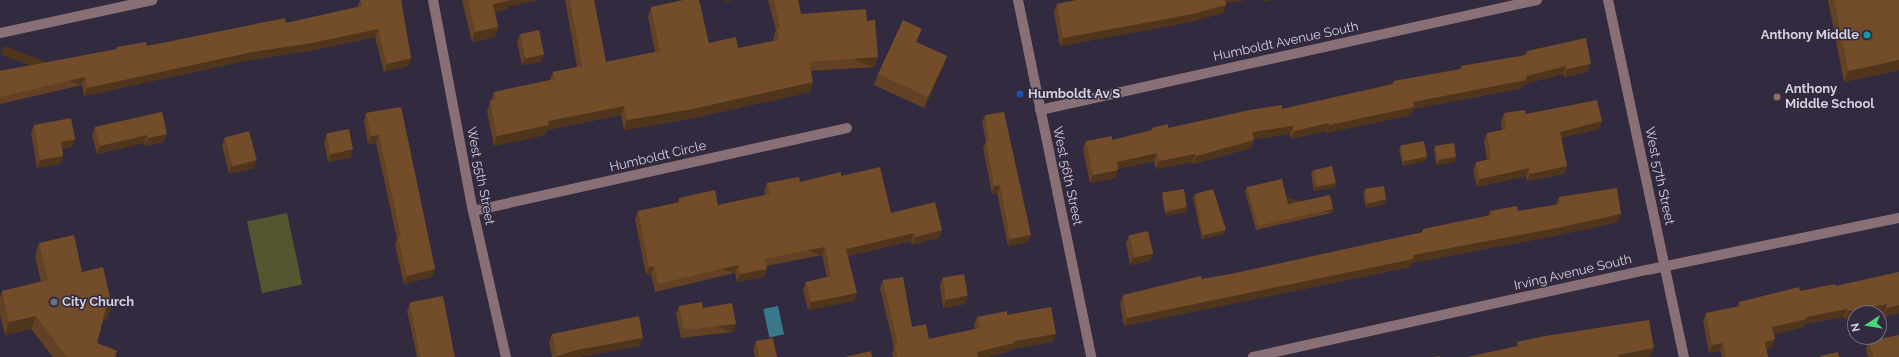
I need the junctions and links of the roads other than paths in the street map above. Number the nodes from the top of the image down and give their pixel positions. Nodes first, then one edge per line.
1 (152, 0) edge
2 (433, 0) edge
3 (1018, 0) edge
4 (1538, 0) edge
5 (1608, 0) edge
6 (0, 33) edge
7 (1040, 110) junction
8 (847, 128) dead end
9 (474, 211) junction
10 (1899, 218) edge
11 (1665, 266) junction
12 (506, 357) edge
13 (1091, 357) edge
14 (1252, 357) edge
15 (1684, 357) edge

1 - 6 street
2 - 9 street, West 55th Street
3 - 7 street, West 56th Street
4 - 7 street, Humboldt Avenue South
5 - 11 street, West 57th Street
7 - 13 street, West 56th Street
8 - 9 street, Humboldt Circle
9 - 12 street, West 55th Street
10 - 11 street, Irving Avenue South
11 - 14 street, Irving Avenue South
11 - 15 street, West 57th Street

